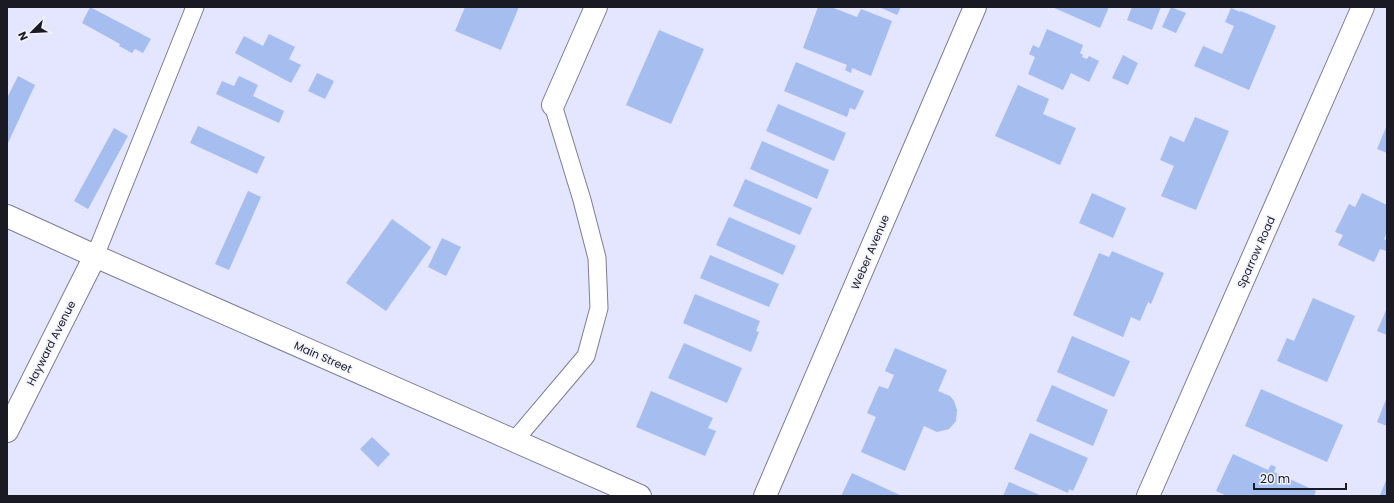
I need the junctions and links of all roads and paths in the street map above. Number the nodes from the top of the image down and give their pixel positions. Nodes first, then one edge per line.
1 (195, 7) edge
2 (596, 7) edge
3 (975, 7) edge
4 (1363, 7) edge
5 (553, 105) joint
6 (7, 216) edge
7 (95, 256) junction
8 (7, 431) edge
9 (514, 441) junction
10 (640, 496) edge
11 (765, 496) edge
12 (1148, 496) edge

1 - 7 lane
2 - 5 street
3 - 11 street, Weber Avenue
4 - 12 street, Sparrow Road
5 - 9 lane
6 - 7 street, Main Street
7 - 8 street, Hayward Avenue
7 - 9 street, Main Street
9 - 10 street, Main Street

